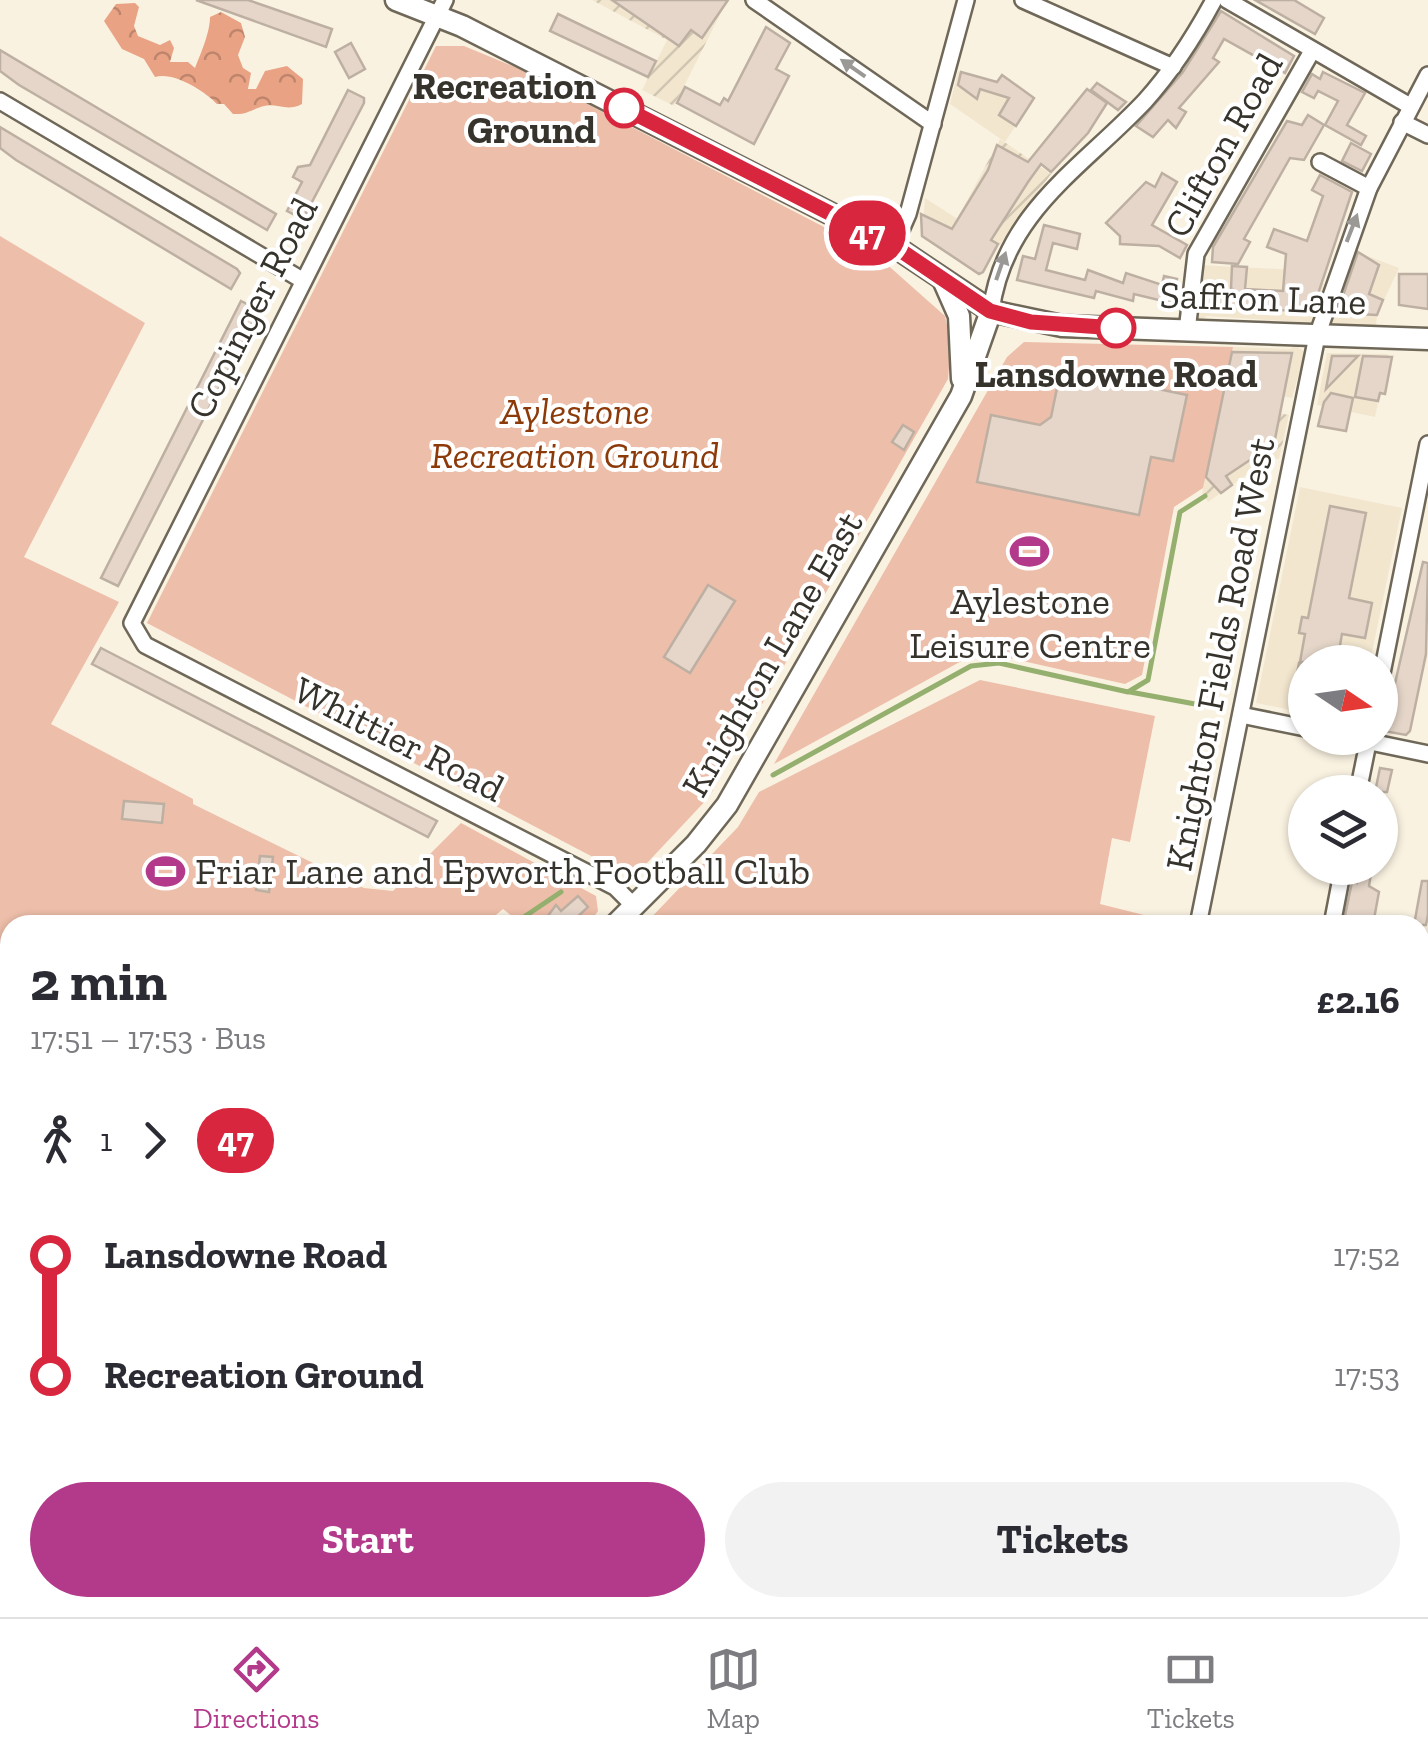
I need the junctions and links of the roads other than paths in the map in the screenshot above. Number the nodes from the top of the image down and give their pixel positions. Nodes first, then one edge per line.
1 (396, 0) edge
2 (754, 0) edge
3 (966, 0) edge
4 (1023, 0) edge
5 (1214, 0) edge
6 (1226, 0) edge
7 (441, 7) edge
8 (1312, 51) junction
9 (1173, 67) junction
10 (1428, 74) edge
11 (0, 100) edge
12 (1410, 106) junction
13 (1402, 122) junction
14 (933, 124) junction
15 (1428, 135) edge
16 (1320, 162) dead end
17 (1369, 188) junction
18 (894, 246) junction
19 (302, 280) junction
20 (943, 280) junction
21 (990, 311) junction
22 (1187, 330) junction
23 (1317, 336) junction
24 (1428, 339) edge
25 (961, 396) junction
26 (1428, 444) edge
27 (135, 633) joint
28 (1388, 645) edge
29 (1240, 715) junction
30 (1288, 725) edge
31 (1398, 746) edge
32 (1428, 754) edge
33 (1340, 885) edge
34 (632, 904) junction
35 (623, 915) edge
36 (1200, 915) edge
37 (1334, 915) edge

1 - 7 main road, Saffron Lane
14 -> 2 street
3 - 14 street
4 - 9 street
5 - 9 street
6 - 8 street
7 - 18 main road, Saffron Lane
7 - 19 street, Copinger Road
8 - 12 street
8 - 22 street, Clifton Road
21 -> 9 street
10 - 12 street, Knighton Fields Road West
11 - 19 street
12 - 13 street, Knighton Fields Road West
13 - 15 street
13 - 17 street, Knighton Fields Road West
14 - 18 street
16 - 17 street
23 -> 17 street, Knighton Fields Road West
18 - 20 main road, Saffron Lane
19 - 27 street, Copinger Road
20 - 21 main road, Saffron Lane
20 - 25 main road, Knighton Lane East
21 - 22 main road, Saffron Lane
21 - 25 main road, Knighton Lane East
22 - 23 main road, Saffron Lane
23 - 24 main road, Saffron Lane
23 - 29 street, Knighton Fields Road West
25 - 34 main road, Knighton Lane East
26 - 28 street
27 - 34 street, Whittier Road
29 - 30 street
29 - 36 street, Knighton Fields Road West
31 - 32 street
33 - 37 street
34 - 35 main road, Knighton Lane East

